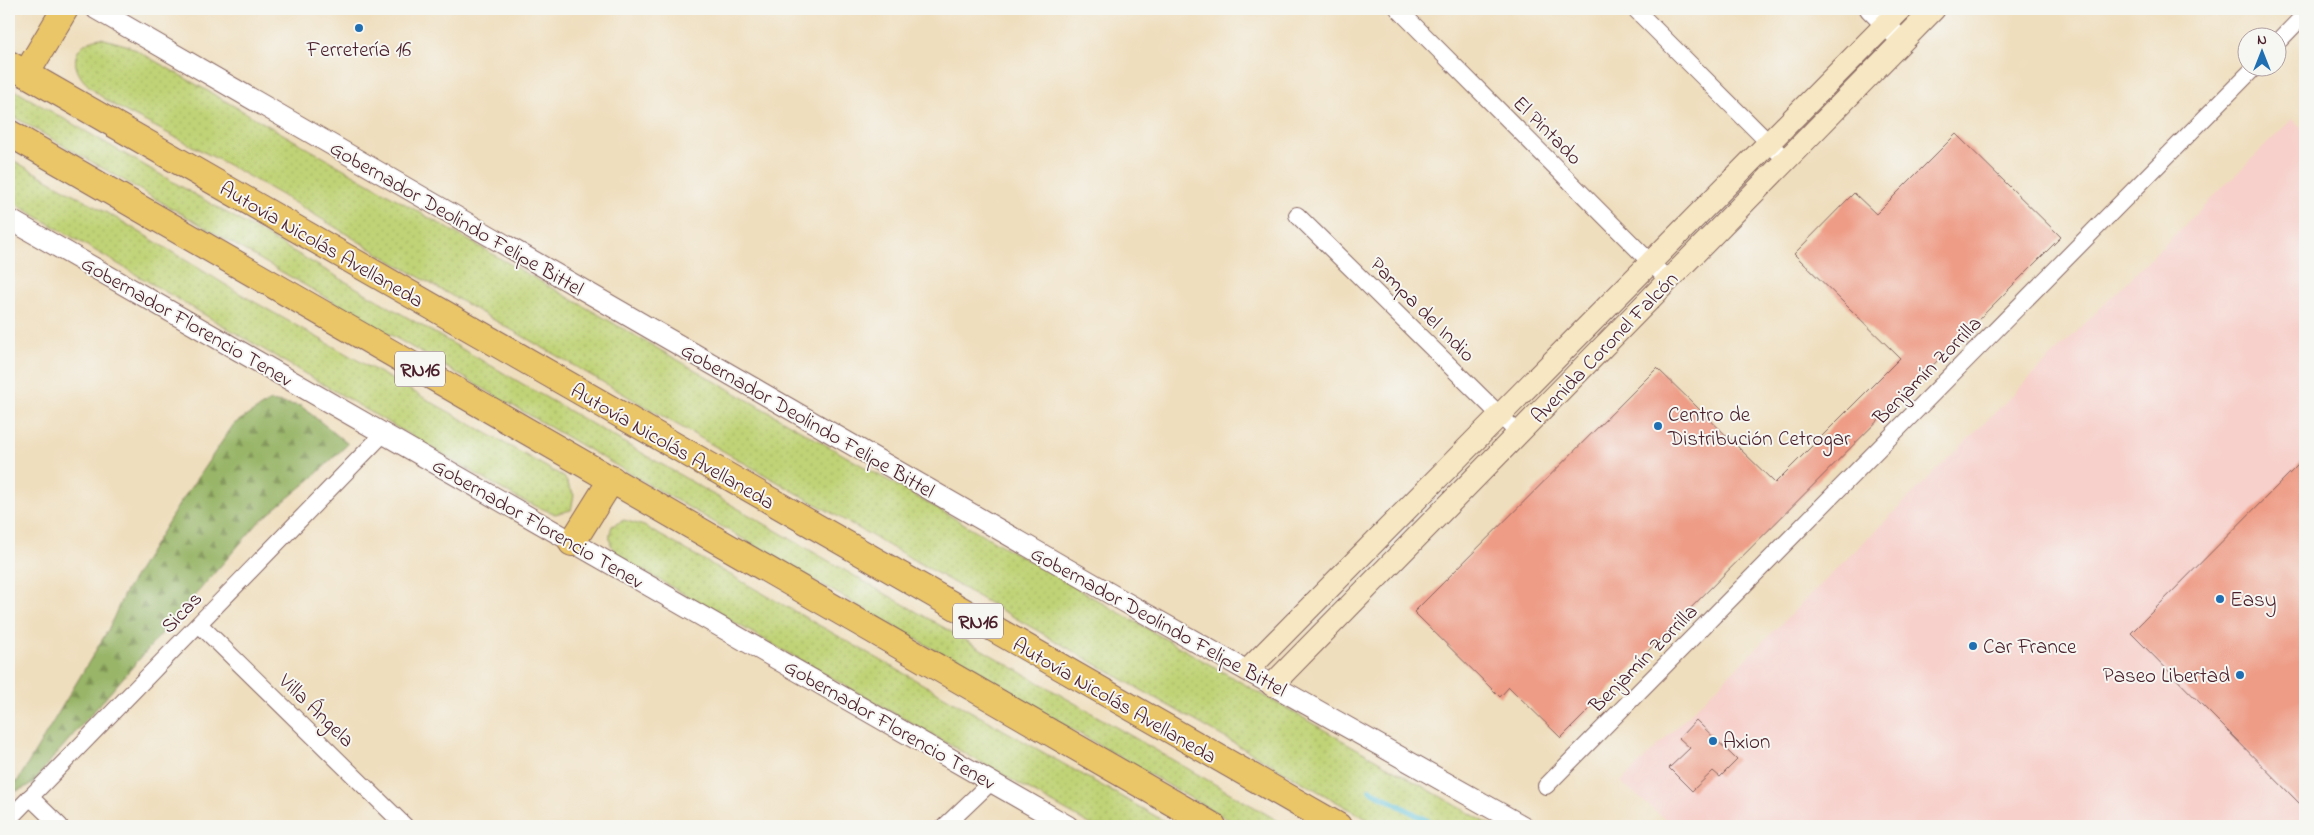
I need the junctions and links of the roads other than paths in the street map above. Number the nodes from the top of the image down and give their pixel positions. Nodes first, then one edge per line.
1 (65, 9) edge
2 (96, 9) edge
3 (1398, 9) edge
4 (1635, 9) edge
5 (1870, 9) edge
6 (1934, 9) edge
7 (2305, 14) edge
8 (1894, 17) edge
9 (2286, 34) edge
10 (1902, 41) junction
11 (18, 69) edge
12 (2244, 78) edge
13 (9, 133) edge
14 (1769, 143) junction
15 (1787, 161) junction
16 (1297, 214) dead end
17 (9, 219) edge
18 (1650, 263) junction
19 (1669, 281) junction
20 (1500, 415) junction
21 (383, 434) junction
22 (1519, 434) junction
23 (612, 479) junction
24 (572, 544) junction
25 (199, 624) junction
26 (1248, 670) junction
27 (1272, 685) junction
28 (991, 782) junction
29 (1546, 786) dead end
30 (30, 797) junction
31 (9, 819) edge
32 (60, 826) edge
33 (406, 826) edge
34 (945, 826) edge
35 (1068, 826) edge
36 (1213, 826) edge
37 (1338, 826) edge
38 (1522, 826) edge

1 - 11 highway
2 - 26 street, Gobernador Deolindo Felipe Bittel
3 - 18 street, El Pintado
4 - 14 street
5 - 8 street
6 - 10 main road, Avenida Coronel Falcón
7 - 9 street
8 - 10 street
8 - 14 main road, Avenida Coronel Falcón
10 - 15 main road, Avenida Coronel Falcón
11 - 37 highway, Autovía Nicolás Avellaneda / RN16
12 - 29 street, Benjamín Zorrilla
13 - 23 highway, RN16
14 - 15 street
14 - 18 main road, Avenida Coronel Falcón
15 - 19 main road, Avenida Coronel Falcón
16 - 20 street, Pampa del Indio
17 - 21 street, Gobernador Florencio Tenev
18 - 19 street, El Pintado
18 - 20 main road, Avenida Coronel Falcón
19 - 22 main road, Avenida Coronel Falcón
20 - 22 street, Pampa del Indio
20 - 26 main road, Avenida Coronel Falcón
21 - 24 street, Gobernador Florencio Tenev
21 - 25 street, Sicas
22 - 27 main road, Avenida Coronel Falcón
23 - 24 highway
23 - 36 highway, RN16
24 - 28 street, Gobernador Florencio Tenev
25 - 30 street, Sicas
25 - 33 street, Villa Ángela
26 - 27 street, Gobernador Deolindo Felipe Bittel
27 - 38 street, Gobernador Deolindo Felipe Bittel
28 - 34 street
28 - 35 street, Gobernador Florencio Tenev
30 - 31 street, Sicas
30 - 32 street

